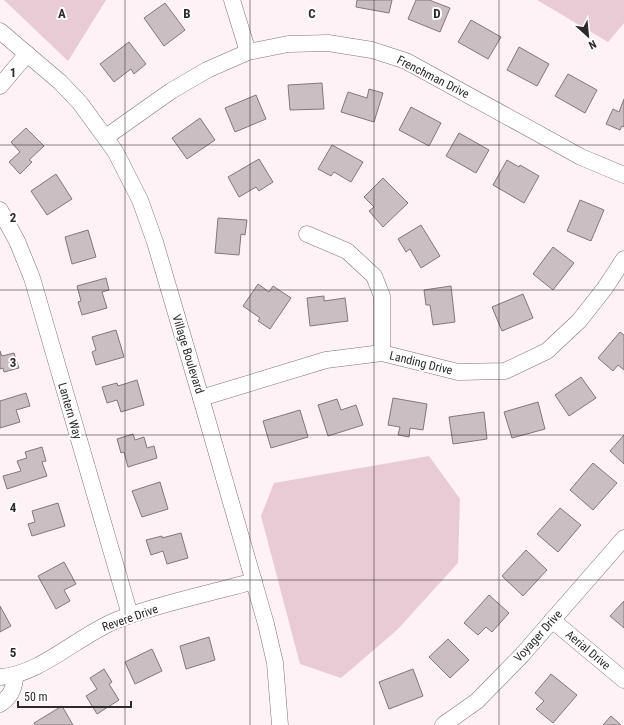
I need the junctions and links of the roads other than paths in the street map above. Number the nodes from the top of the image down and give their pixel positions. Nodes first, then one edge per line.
1 (232, 0) edge
2 (0, 31) edge
3 (248, 52) junction
4 (27, 54) junction
5 (0, 86) edge
6 (106, 138) junction
7 (624, 175) edge
8 (0, 210) edge
9 (307, 234) dead end
10 (624, 259) edge
11 (382, 353) junction
12 (201, 398) junction
13 (624, 538) edge
14 (254, 581) junction
15 (130, 616) junction
16 (552, 620) junction
17 (8, 676) edge
18 (624, 680) edge
19 (0, 704) edge
20 (280, 725) edge
21 (443, 725) edge

1 - 3 street
2 - 4 street, Village Boulevard
3 - 6 street, Frenchman Drive
3 - 7 street, Frenchman Drive
4 - 5 street
4 - 6 street, Village Boulevard
6 - 12 street, Village Boulevard
8 - 15 street, Lantern Way
9 - 11 street
10 - 11 street, Landing Drive
11 - 12 street, Landing Drive
12 - 14 street, Village Boulevard
13 - 16 street, Voyager Drive
14 - 15 street, Revere Drive
14 - 20 street, Village Boulevard
15 - 17 street, Revere Drive
16 - 18 street, Aerial Drive
16 - 21 street, Voyager Drive
17 - 19 street, Revere Drive

